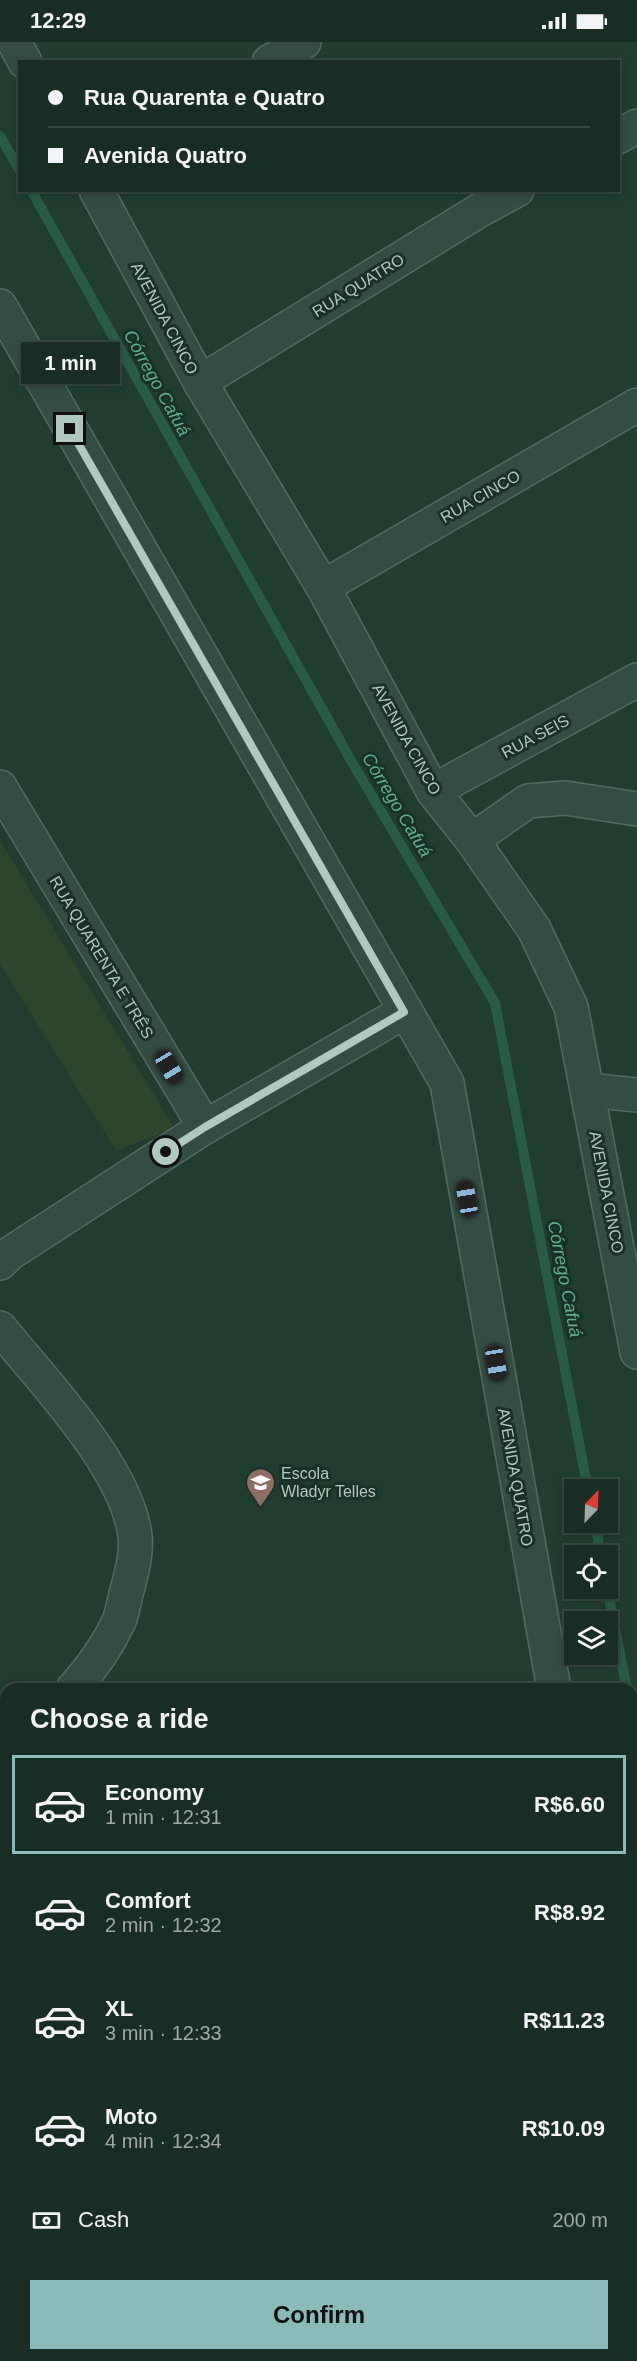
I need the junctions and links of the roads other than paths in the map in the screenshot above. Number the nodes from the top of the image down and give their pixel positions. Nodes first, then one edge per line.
1 (14, 42) edge
2 (304, 42) edge
3 (24, 60) edge
4 (272, 60) edge
5 (637, 126) edge
6 (620, 136) edge
7 (97, 192) edge
8 (513, 192) edge
9 (0, 306) edge
10 (200, 382) junction
11 (637, 405) edge
12 (323, 587) junction
13 (637, 680) edge
14 (0, 787) edge
15 (433, 791) junction
16 (637, 809) edge
17 (472, 840) junction
18 (404, 1012) junction
19 (588, 1089) junction
20 (637, 1095) edge
21 (205, 1127) junction
22 (0, 1263) edge
23 (0, 1328) edge
24 (636, 1337) edge
25 (79, 1683) edge
26 (553, 1683) edge

1 - 3 street
2 - 4 street
5 - 6 street
7 - 10 street, AVENIDA CINCO
8 - 10 street, RUA QUATRO
9 - 18 street, AVENIDA QUATRO
10 - 12 street, AVENIDA CINCO
11 - 12 street, RUA CINCO
12 - 15 street, AVENIDA CINCO
13 - 15 street, RUA SEIS
14 - 21 street, RUA QUARENTA E TRÊS
15 - 17 street, AVENIDA CINCO
16 - 17 street
17 - 19 street, AVENIDA CINCO
18 - 21 street
18 - 26 street, AVENIDA QUATRO
19 - 20 street
19 - 24 street, AVENIDA CINCO
21 - 22 street
23 - 25 street

